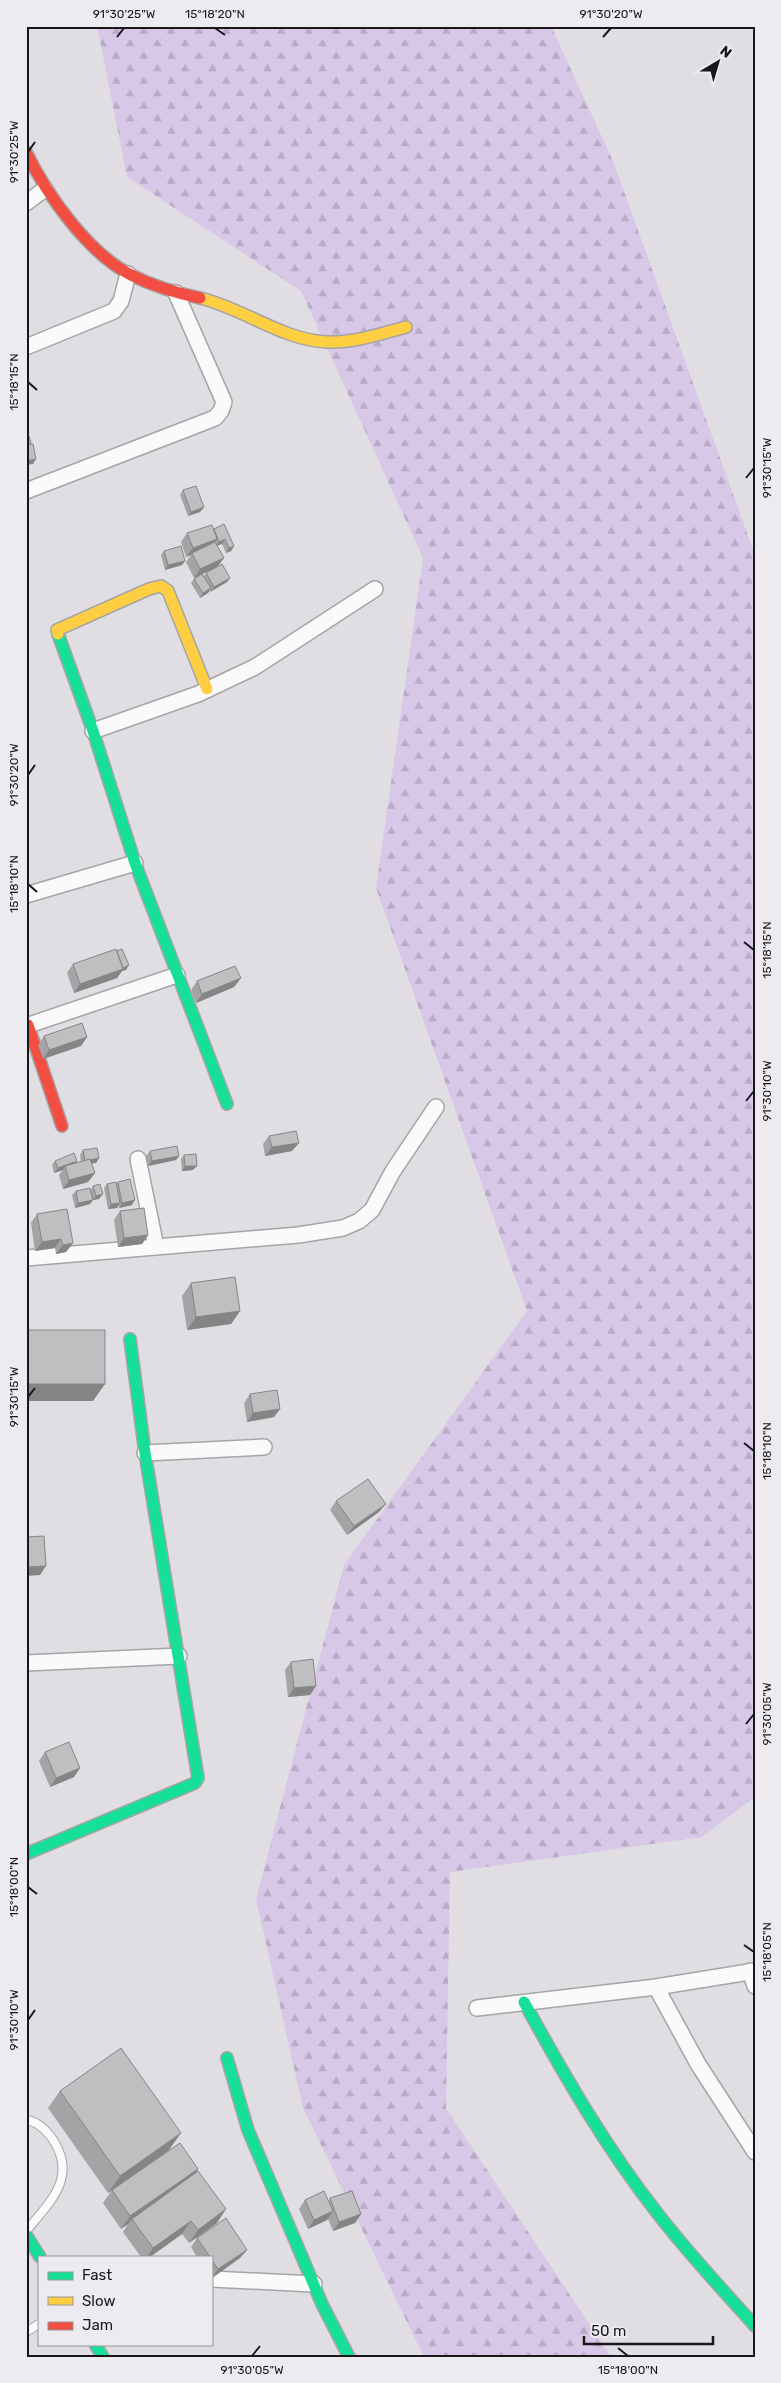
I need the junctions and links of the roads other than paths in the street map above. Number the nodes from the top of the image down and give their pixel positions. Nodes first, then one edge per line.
1 (26, 152) edge
2 (45, 189) junction
3 (26, 203) edge
4 (128, 274) junction
5 (176, 293) junction
6 (406, 326) dead end
7 (26, 347) edge
8 (26, 491) edge
9 (375, 589) dead end
10 (207, 689) junction
11 (93, 730) junction
12 (135, 862) junction
13 (26, 895) edge
14 (177, 974) junction
15 (27, 1026) edge
16 (227, 1104) dead end
17 (436, 1107) dead end
18 (62, 1126) dead end
19 (138, 1160) dead end
20 (156, 1247) junction
21 (26, 1258) edge
22 (130, 1339) dead end
23 (264, 1447) dead end
24 (145, 1453) junction
25 (179, 1656) junction
26 (26, 1663) edge
27 (26, 1854) edge
28 (753, 1976) edge
29 (656, 1987) junction
30 (524, 2002) junction
31 (476, 2008) dead end
32 (227, 2058) dead end
33 (26, 2120) edge
34 (755, 2152) edge
35 (26, 2231) edge
36 (26, 2235) edge
37 (39, 2256) edge
38 (212, 2279) edge
39 (314, 2284) junction
40 (38, 2325) edge
41 (755, 2326) edge
42 (26, 2332) edge
43 (96, 2346) edge
44 (103, 2357) edge
45 (348, 2357) edge

1 - 2 main road
2 - 3 street
2 - 4 main road
4 - 5 main road
4 - 7 street
5 - 6 main road
5 - 8 street
9 - 10 street
10 - 11 street
10 - 11 main road
11 - 12 main road
12 - 13 street
12 - 14 main road
14 - 15 street
14 - 16 main road
15 - 18 main road
17 - 20 street
19 - 20 street
20 - 21 street
22 - 24 main road
23 - 24 street
24 - 25 main road
25 - 26 street
25 - 27 main road
28 - 29 street
29 - 30 street
29 - 34 street
30 - 31 street
30 - 41 main road
32 - 39 main road
33 - 35 lane
36 - 37 main road
38 - 39 street
39 - 45 main road
40 - 42 lane
43 - 44 main road

